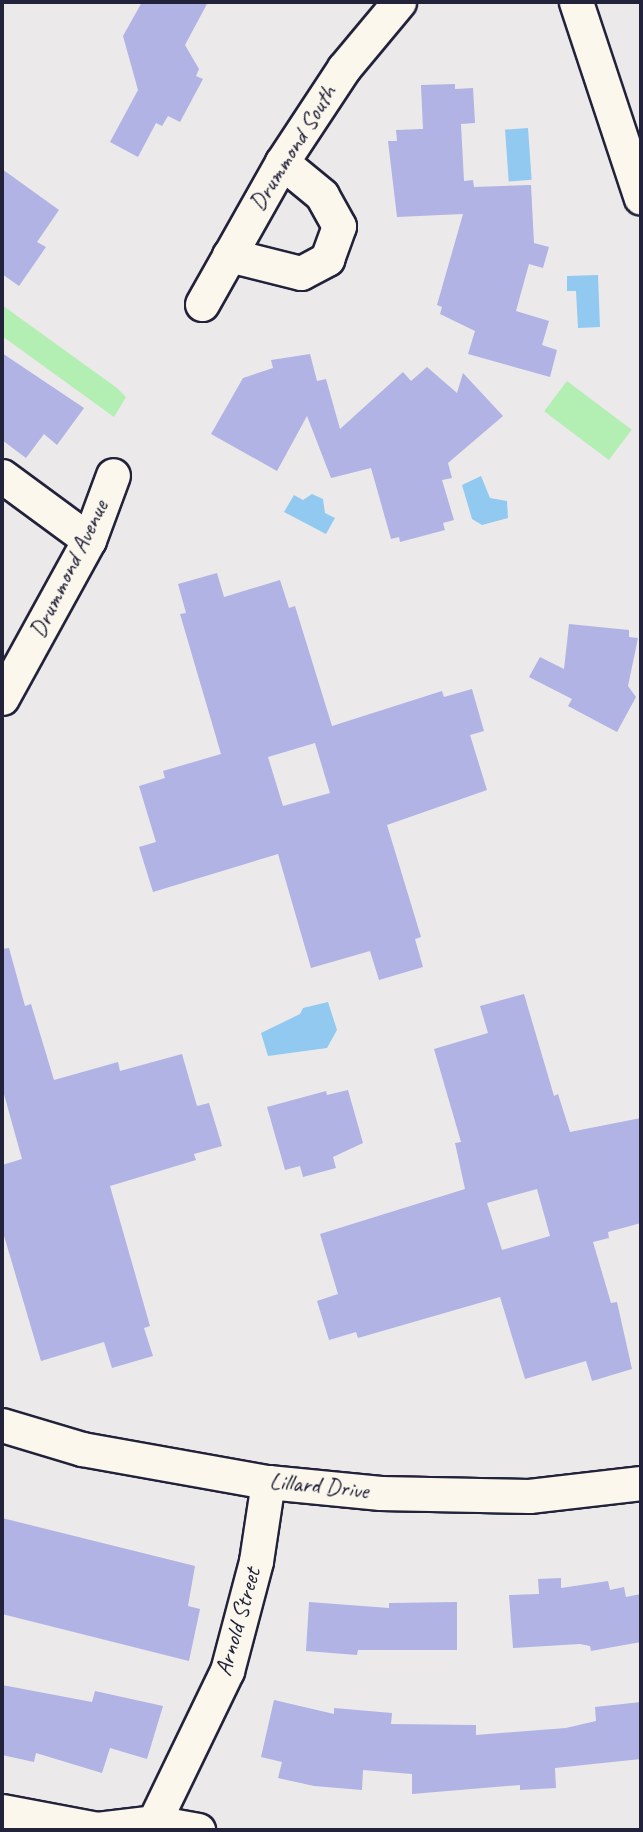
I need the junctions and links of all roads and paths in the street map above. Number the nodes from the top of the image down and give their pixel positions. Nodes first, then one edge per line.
1 (400, 2) edge
2 (576, 2) edge
3 (282, 162) junction
4 (641, 198) edge
5 (229, 255) junction
6 (202, 304) dead end
7 (113, 475) dead end
8 (2, 476) edge
9 (89, 540) junction
10 (2, 696) edge
11 (2, 1425) edge
12 (268, 1482) junction
13 (641, 1483) edge
14 (2, 1811) edge
15 (152, 1826) edge
16 (198, 1830) edge

1 - 3 street, Drummond South
2 - 4 street
3 - 5 street, Drummond South
3 - 5 street
5 - 6 street, Drummond South
7 - 9 street, Drummond Avenue
8 - 9 street
9 - 10 street, Drummond Avenue
11 - 12 street, Lillard Drive
12 - 13 street, Lillard Drive
12 - 15 street, Arnold Street
14 - 15 street
15 - 16 street

